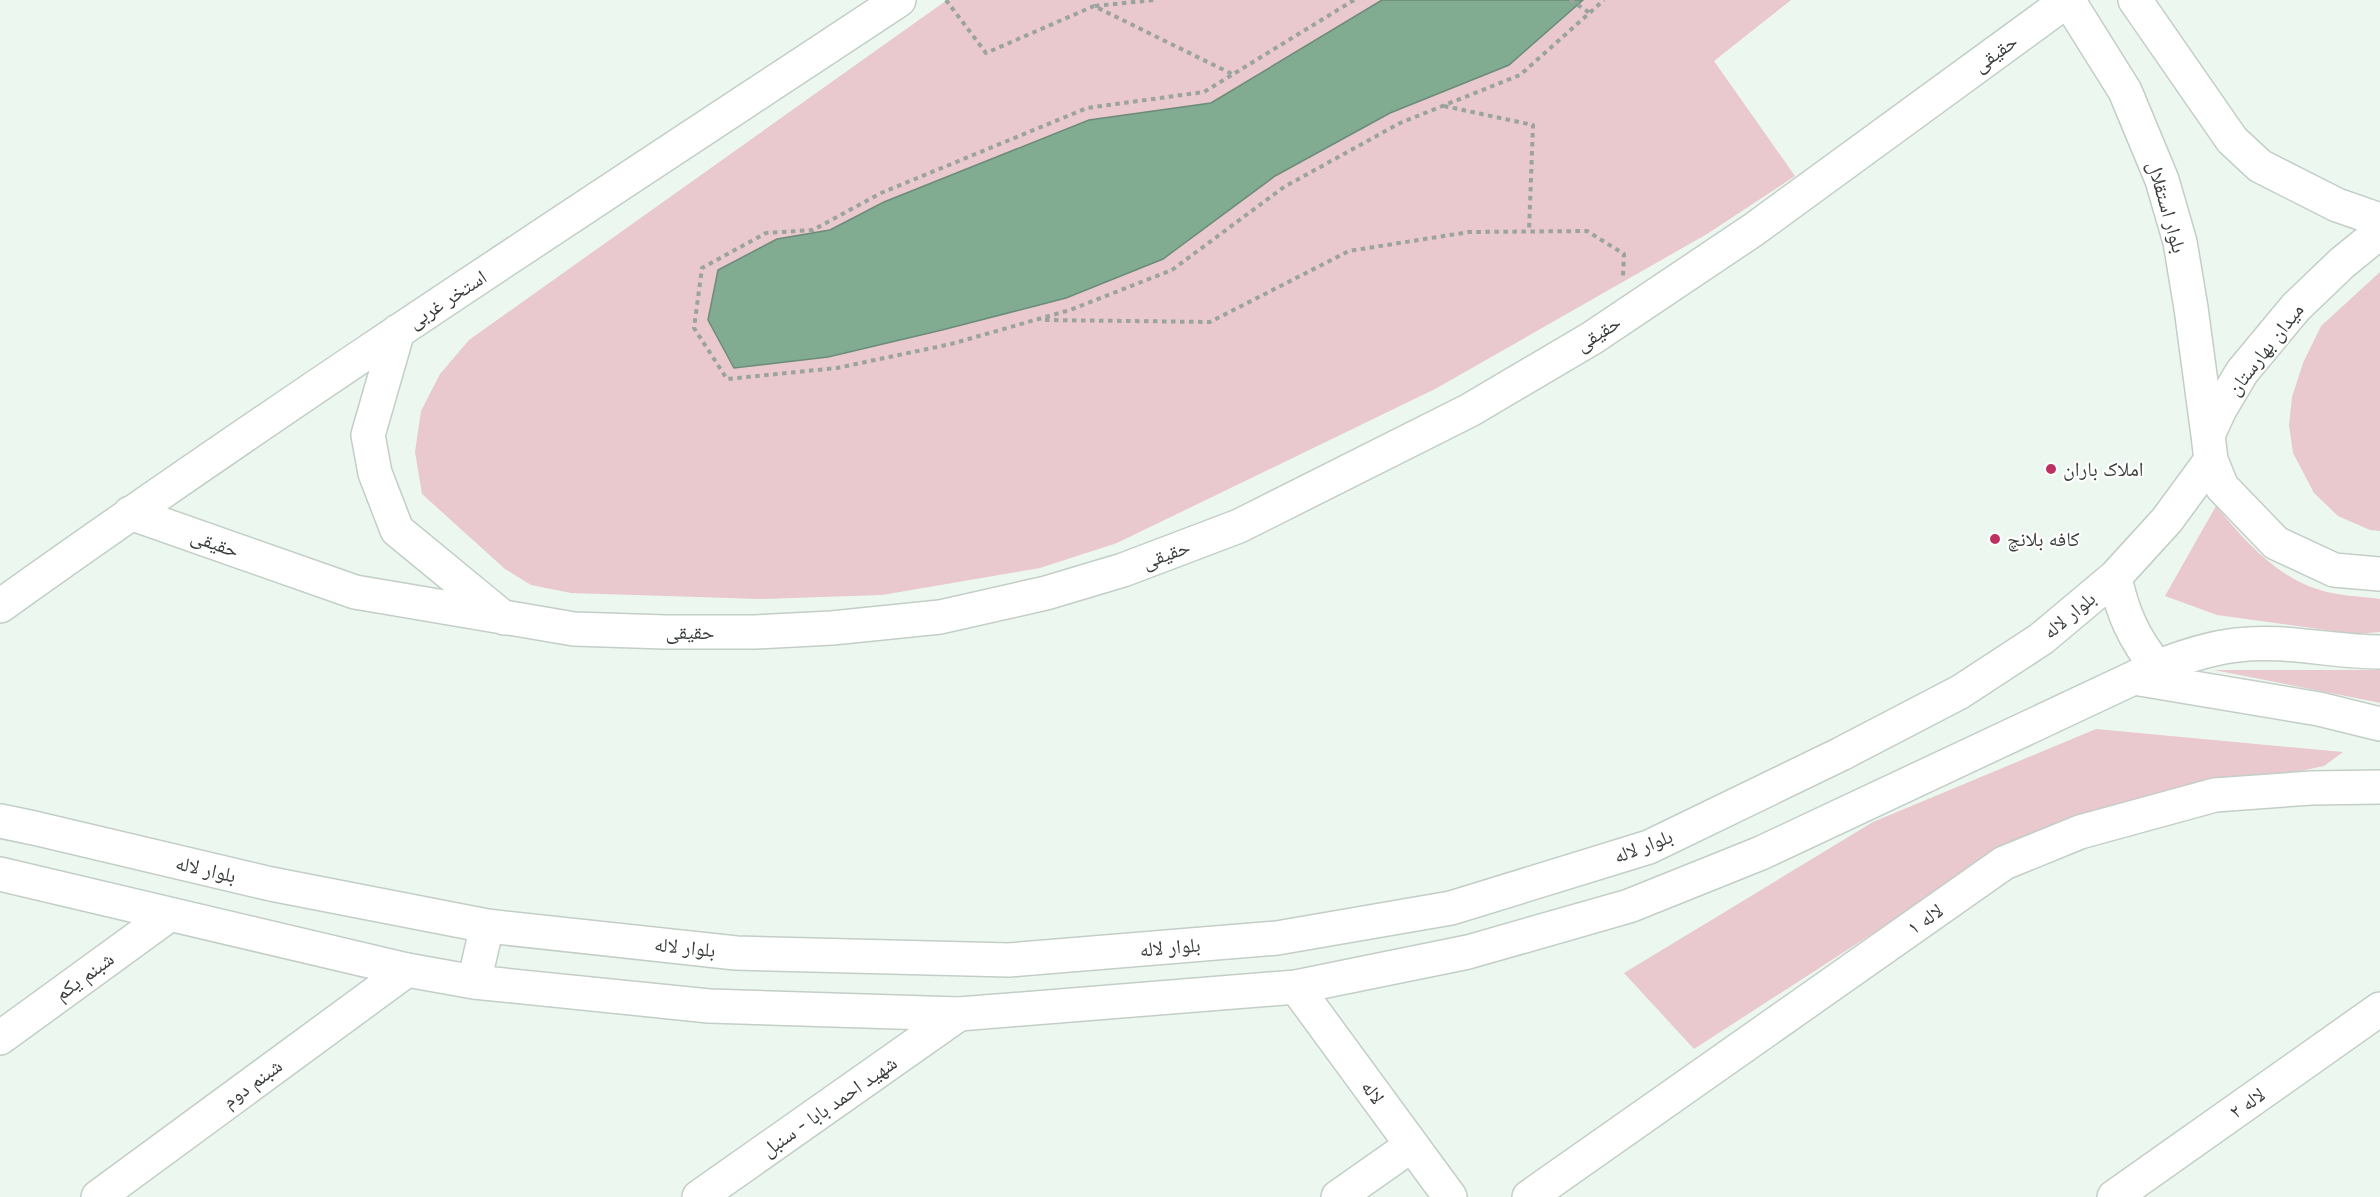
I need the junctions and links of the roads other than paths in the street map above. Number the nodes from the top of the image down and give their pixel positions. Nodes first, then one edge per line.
1 (899, 0) edge
2 (2068, 0) edge
3 (2135, 0) edge
4 (2380, 220) edge
5 (2380, 232) edge
6 (398, 331) junction
7 (2210, 447) junction
8 (130, 513) junction
9 (2380, 574) edge
10 (2115, 577) junction
11 (0, 606) edge
12 (506, 619) junction
13 (2380, 652) edge
14 (2145, 672) junction
15 (2380, 724) edge
16 (2380, 787) edge
17 (0, 821) edge
18 (0, 874) edge
19 (169, 915) junction
20 (487, 926) junction
21 (407, 970) junction
22 (474, 982) junction
23 (1296, 987) junction
24 (2380, 1009) edge
25 (959, 1014) junction
26 (0, 1038) edge
27 (1412, 1145) junction
28 (98, 1197) edge
29 (699, 1197) edge
30 (1338, 1197) edge
31 (1450, 1197) edge
32 (1528, 1197) edge
33 (2114, 1197) edge

1 - 6 street, استخر غربی
2 - 7 street, بلوار استقلال
2 - 12 street, حقیقی
3 - 4 street
5 - 7 street, میدان بهارستان
6 - 8 street, استخر غربی
6 - 12 street
7 - 9 street
7 - 10 street, بلوار لاله
8 - 11 street, استخر غربی
8 - 12 street, حقیقی
10 - 14 street
10 - 20 street, بلوار لاله
13 - 14 street
14 - 15 street
14 - 23 street
16 - 32 street, لاله ۱
17 - 20 street, بلوار لاله
18 - 19 street
19 - 21 street
19 - 26 street, شبنم یکم
20 - 22 street
21 - 22 street
21 - 28 street, شبنم دوم
22 - 25 street
23 - 25 street
23 - 27 street, لاله
24 - 33 street, لاله ۲
25 - 29 street, شهید احمد بابا - سنبل
27 - 30 street
27 - 31 street, لاله

